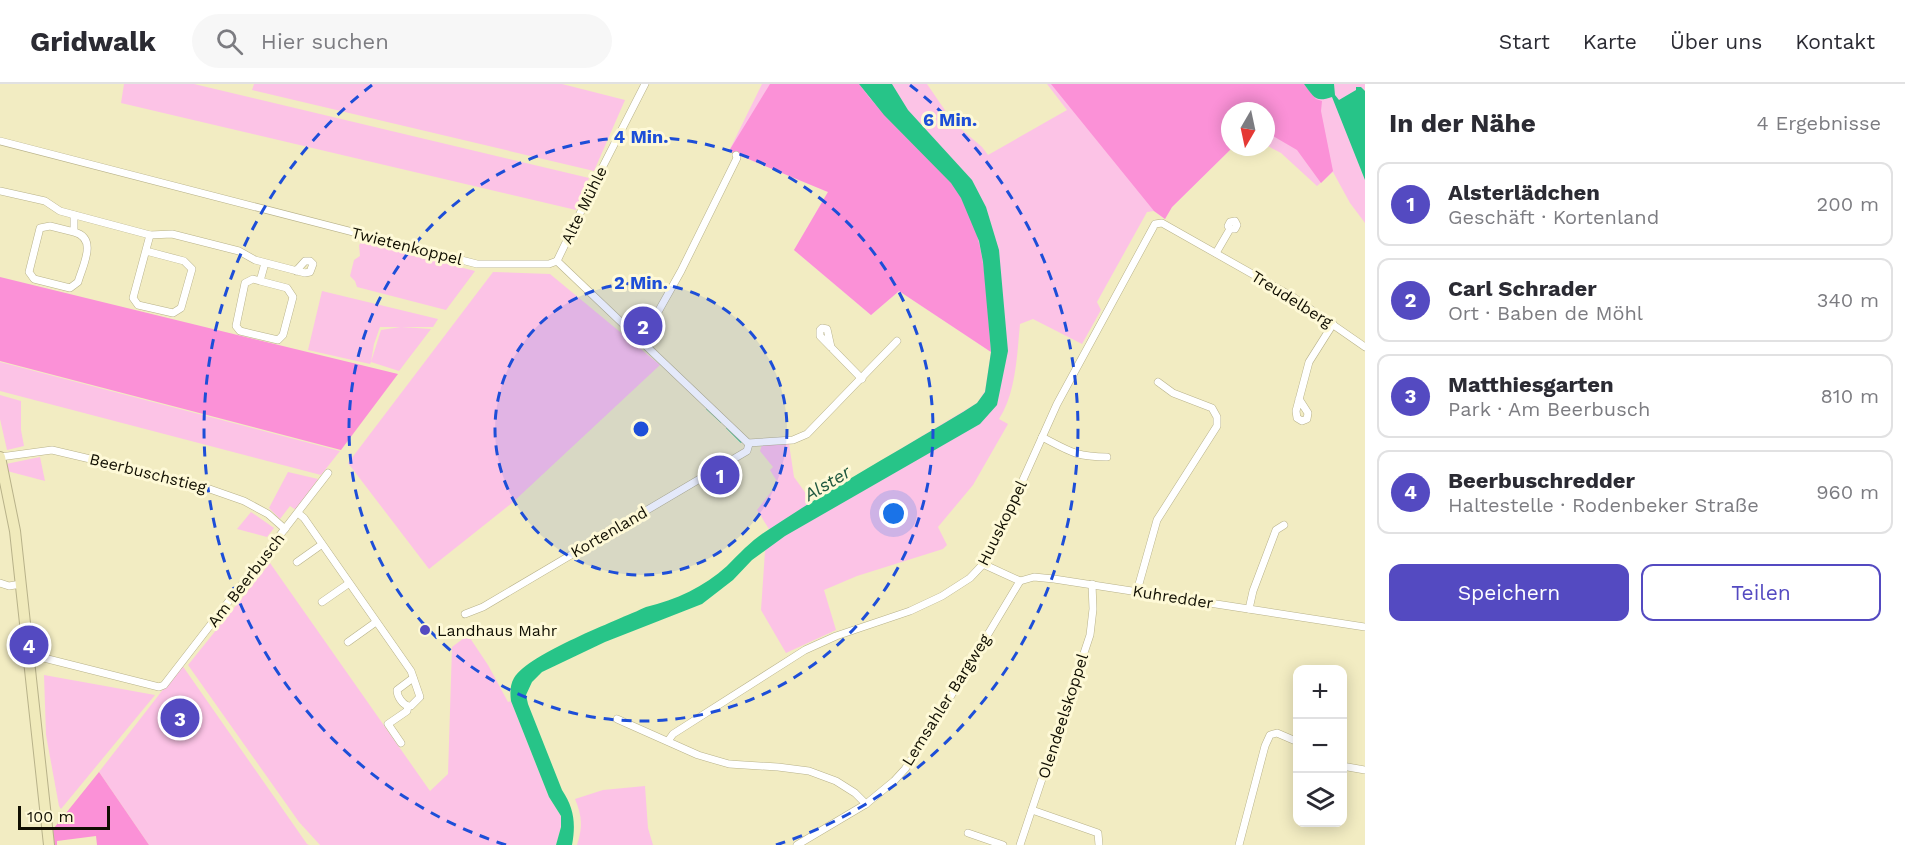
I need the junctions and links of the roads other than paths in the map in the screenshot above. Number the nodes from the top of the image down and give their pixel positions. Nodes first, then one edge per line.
1 (645, 84) edge
2 (0, 141) edge
3 (735, 155) dead end
4 (0, 191) edge
5 (74, 215) junction
6 (1158, 223) joint
7 (1230, 229) dead end
8 (74, 232) junction
9 (150, 235) junction
10 (146, 251) junction
11 (1216, 253) junction
12 (557, 261) junction
13 (264, 263) junction
14 (296, 271) dead end
15 (260, 281) junction
16 (1333, 324) junction
17 (638, 339) junction
18 (897, 341) dead end
19 (831, 347) dead end
20 (1365, 347) edge
21 (862, 379) junction
22 (1158, 382) dead end
23 (1299, 399) dead end
24 (1041, 437) junction
25 (749, 445) junction
26 (0, 457) edge
27 (1107, 457) dead end
28 (328, 473) dead end
29 (298, 513) junction
30 (1284, 525) dead end
31 (285, 529) junction
32 (321, 545) junction
33 (297, 562) dead end
34 (985, 565) junction
35 (1020, 581) junction
36 (0, 583) edge
37 (21, 584) junction
38 (348, 584) junction
39 (1092, 584) junction
40 (1137, 591) junction
41 (322, 602) dead end
42 (1249, 609) junction
43 (465, 614) dead end
44 (376, 622) junction
45 (1365, 627) edge
46 (348, 642) dead end
47 (28, 654) junction
48 (413, 678) junction
49 (408, 706) junction
50 (617, 719) dead end
51 (1293, 740) edge
52 (668, 741) junction
53 (401, 743) dead end
54 (1347, 767) edge
55 (1365, 770) edge
56 (866, 804) junction
57 (1032, 810) junction
58 (968, 833) dead end
59 (49, 845) edge
60 (797, 845) edge
61 (1003, 845) edge
62 (1020, 845) edge
63 (1099, 845) edge
64 (1239, 845) edge

1 - 12 street, Alte Mühle
2 - 12 street, Twietenkoppel
3 - 17 street
4 - 5 street
5 - 8 street
5 - 9 street
6 - 11 street, Treudelberg
6 - 24 street, Huuskoppel
7 - 11 street
8 - 8 street
9 - 10 street
9 - 13 street
10 - 10 street
11 - 16 street, Treudelberg
12 - 17 street
13 - 14 street
13 - 15 street
15 - 15 street
16 - 20 street, Treudelberg
16 - 23 street
17 - 25 street
18 - 21 street
19 - 21 street
21 - 25 street
22 - 40 street
24 - 27 street
24 - 34 street, Huuskoppel
25 - 43 street, Kortenland
26 - 31 street, Beerbuschstieg
26 - 37 street
28 - 29 street, Am Beerbusch
29 - 31 street, Am Beerbusch
29 - 32 street
30 - 42 street
31 - 47 street, Am Beerbusch
32 - 33 street
32 - 38 street
34 - 35 street, Kuhredder
34 - 52 street, Huuskoppel
35 - 39 street, Kuhredder
35 - 56 street, Lemsahler Bargweg
36 - 37 street
37 - 47 street
38 - 41 street
38 - 44 street
39 - 40 street, Kuhredder
39 - 57 street, Olendeelskoppel
40 - 42 street, Kuhredder
42 - 45 street, Kuhredder
44 - 46 street
44 - 48 street
47 - 59 street
48 - 49 street
48 - 49 street
49 - 53 street
50 - 52 street
51 - 64 street
52 - 56 street
54 - 55 street
56 - 60 street, Lemsahler Bargweg
57 - 62 street, Olendeelskoppel
57 - 63 street
58 - 61 street

